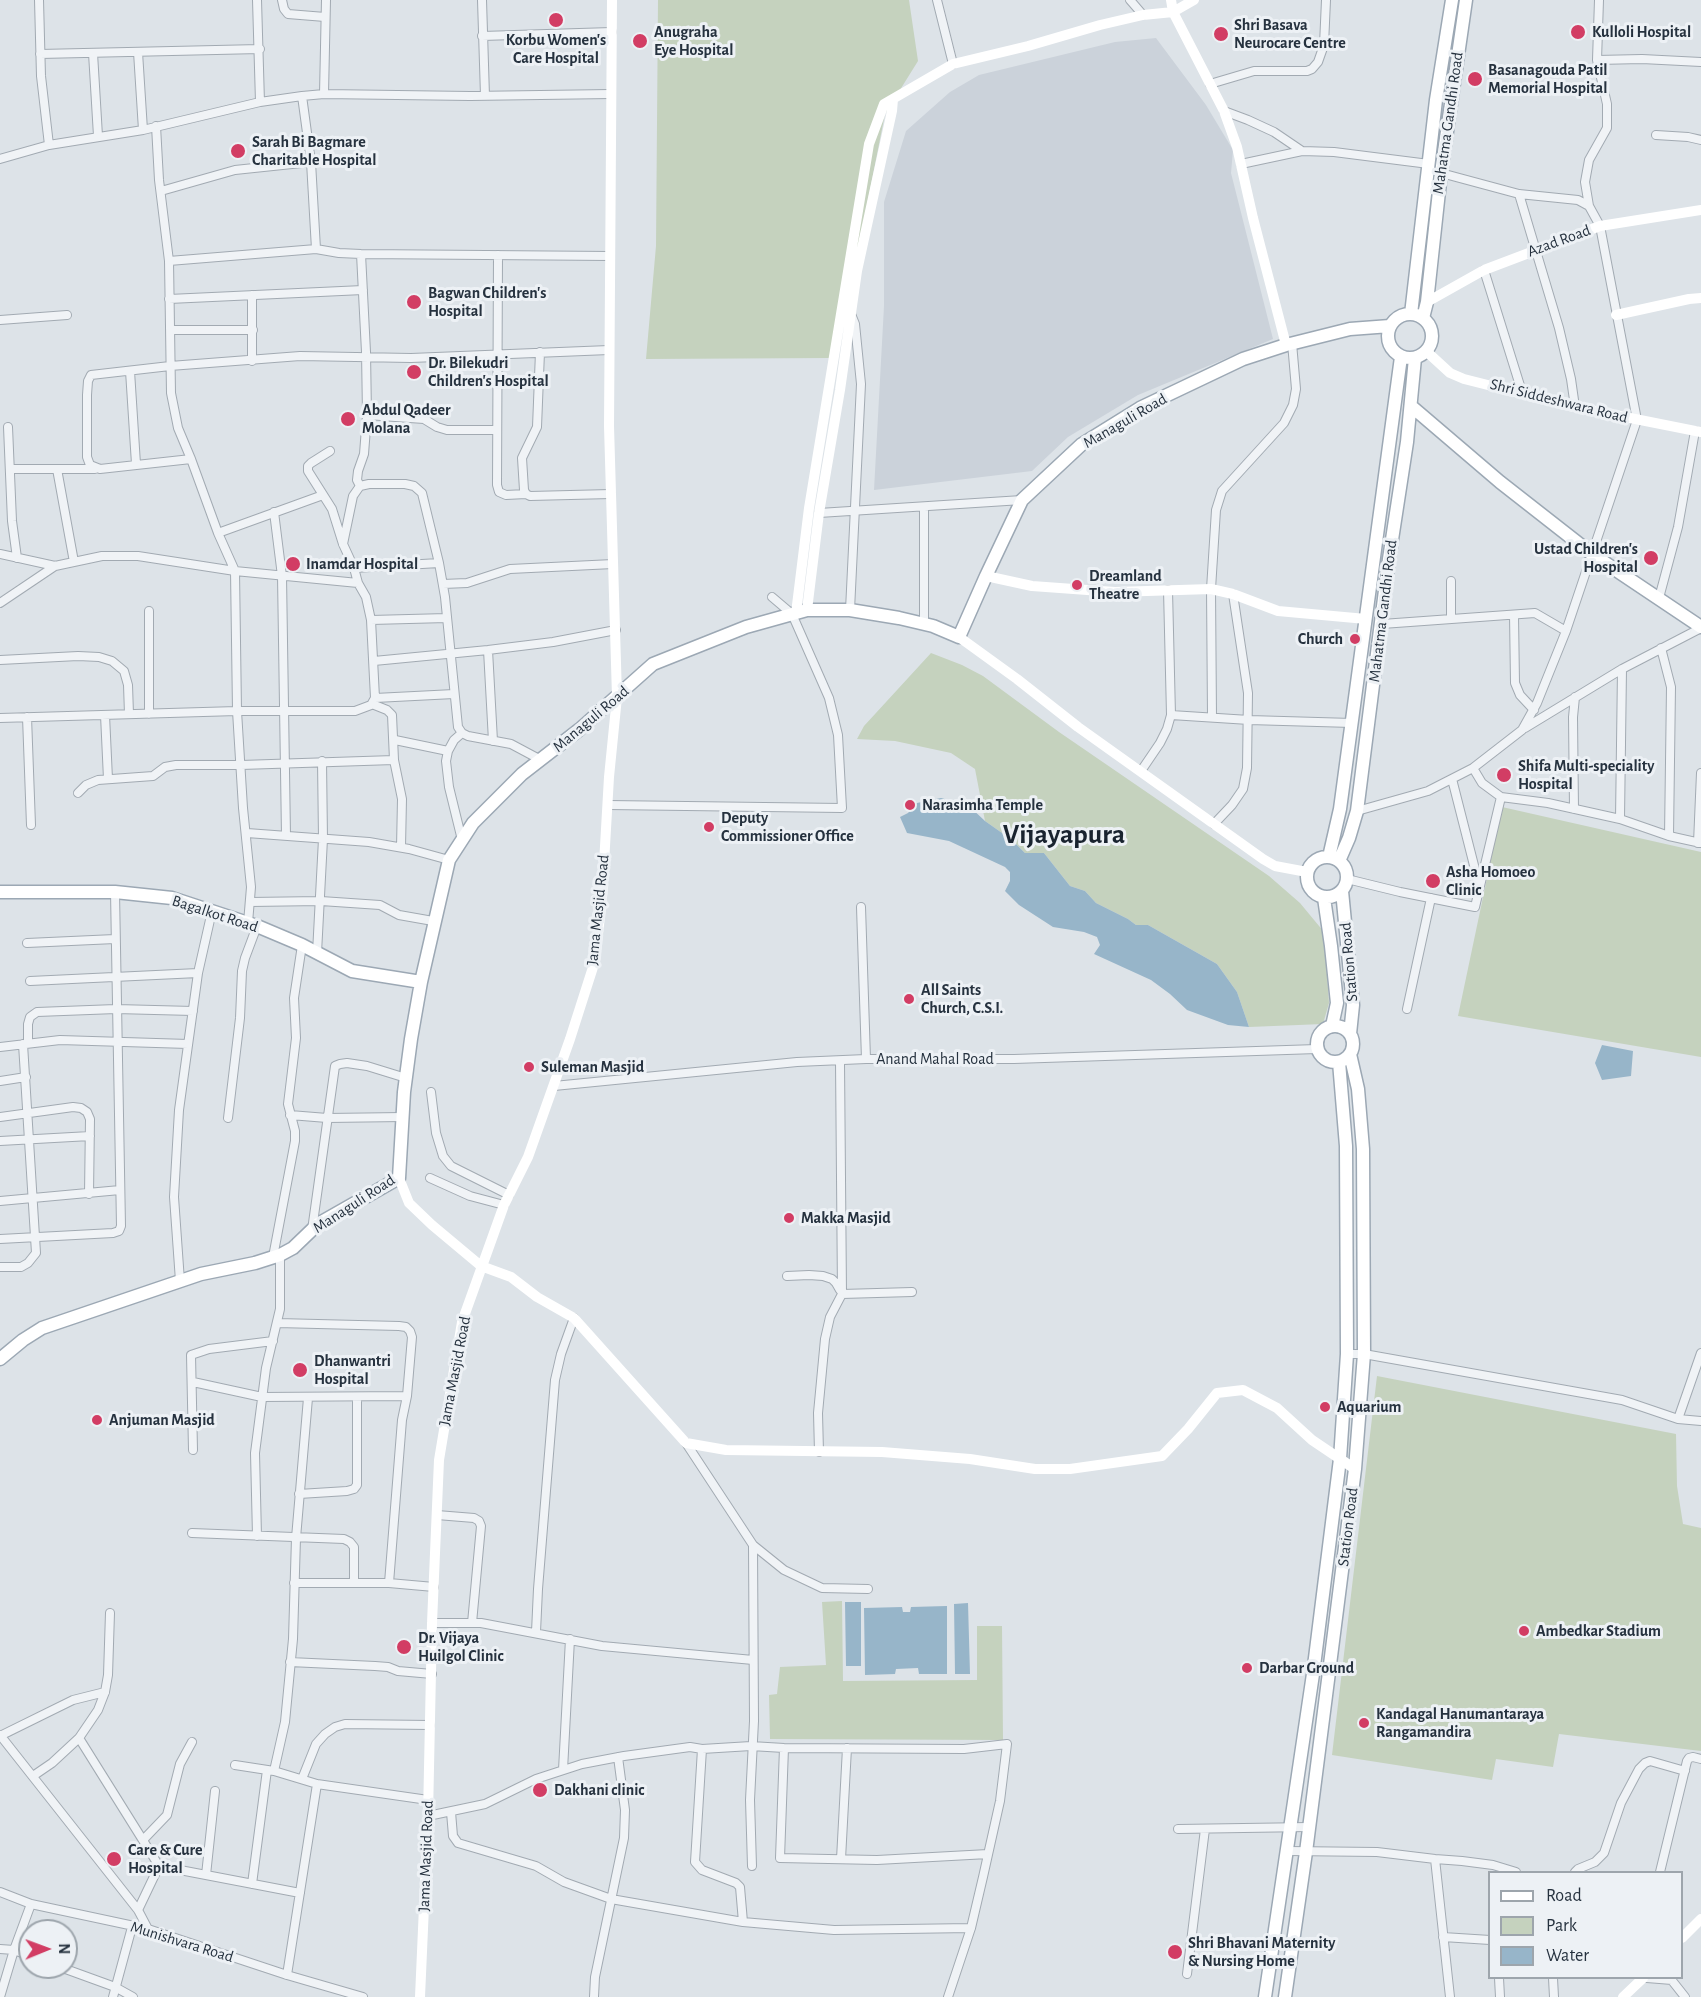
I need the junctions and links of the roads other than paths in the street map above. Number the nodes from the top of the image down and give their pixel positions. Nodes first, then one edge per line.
1 (39, 0) edge
2 (257, 0) edge
3 (282, 0) edge
4 (326, 0) edge
5 (482, 0) edge
6 (612, 0) edge
7 (937, 0) edge
8 (1130, 0) edge
9 (1171, 0) edge
10 (1194, 0) edge
11 (1326, 0) edge
12 (1452, 0) edge
13 (1466, 0) edge
14 (1599, 0) edge
15 (1173, 12) junction
16 (1143, 15) junction
17 (325, 17) junction
18 (612, 32) junction
19 (482, 36) junction
20 (260, 49) junction
21 (138, 52) junction
22 (93, 53) junction
23 (40, 54) junction
24 (1597, 60) junction
25 (1701, 62) edge
26 (953, 64) junction
27 (1210, 84) junction
28 (324, 94) junction
29 (611, 94) junction
30 (302, 96) junction
31 (485, 96) junction
32 (893, 99) junction
33 (260, 102) junction
34 (1224, 111) junction
35 (156, 126) junction
36 (143, 130) junction
37 (1656, 135) dead end
38 (98, 136) junction
39 (1701, 140) edge
40 (49, 146) junction
41 (1302, 151) junction
42 (0, 159) edge
43 (311, 162) junction
44 (1241, 164) junction
45 (1429, 164) junction
46 (1441, 172) junction
47 (161, 191) junction
48 (1519, 194) junction
49 (1589, 206) junction
50 (1701, 210) edge
51 (1600, 226) junction
52 (316, 249) junction
53 (1537, 249) junction
54 (361, 254) junction
55 (498, 255) junction
56 (610, 256) junction
57 (169, 261) junction
58 (1484, 270) junction
59 (363, 290) junction
60 (252, 295) junction
61 (1701, 298) edge
62 (169, 299) junction
63 (1427, 302) junction
64 (842, 305) junction
65 (851, 313) junction
66 (67, 315) dead end
67 (1616, 315) junction
68 (1417, 316) junction
69 (0, 320) edge
70 (1390, 326) junction
71 (171, 330) junction
72 (253, 330) junction
73 (1289, 344) junction
74 (609, 350) junction
75 (540, 352) junction
76 (496, 354) junction
77 (1421, 355) junction
78 (367, 357) junction
79 (1401, 357) junction
80 (252, 361) junction
81 (170, 366) junction
82 (130, 371) junction
83 (1522, 392) junction
84 (1412, 406) junction
85 (1575, 407) junction
86 (368, 415) junction
87 (1637, 420) junction
88 (8, 427) dead end
89 (496, 430) junction
90 (1698, 431) edge
91 (330, 452) dead end
92 (191, 459) junction
93 (136, 464) junction
94 (10, 469) junction
95 (57, 469) junction
96 (100, 469) junction
97 (360, 486) junction
98 (526, 494) junction
99 (611, 494) junction
100 (323, 495) junction
101 (1022, 500) junction
102 (924, 507) junction
103 (856, 511) junction
104 (274, 512) junction
105 (819, 513) junction
106 (218, 533) junction
107 (343, 544) junction
108 (0, 554) edge
109 (1592, 554) junction
110 (17, 558) junction
111 (74, 562) junction
112 (439, 563) junction
113 (613, 564) junction
114 (55, 566) junction
115 (354, 568) junction
116 (235, 571) junction
117 (282, 576) junction
118 (986, 576) junction
119 (1452, 581) dead end
120 (358, 583) junction
121 (443, 584) junction
122 (1210, 589) junction
123 (1168, 590) junction
124 (1233, 594) junction
125 (772, 597) dead end
126 (1659, 598) junction
127 (0, 603) edge
128 (850, 610) junction
129 (149, 611) dead end
130 (798, 613) junction
131 (1514, 615) junction
132 (447, 618) junction
133 (1366, 619) junction
134 (1451, 619) junction
135 (371, 621) junction
136 (924, 624) junction
137 (1382, 624) junction
138 (1701, 628) edge
139 (616, 630) junction
140 (1566, 631) junction
141 (959, 637) junction
142 (1661, 648) junction
143 (488, 650) junction
144 (450, 655) junction
145 (0, 660) edge
146 (374, 661) junction
147 (1622, 669) junction
148 (454, 694) junction
149 (617, 697) junction
150 (1575, 697) junction
151 (373, 701) junction
152 (284, 710) junction
153 (1534, 710) junction
154 (237, 711) junction
155 (129, 714) junction
156 (149, 714) junction
157 (105, 715) junction
158 (1170, 715) junction
159 (27, 717) junction
160 (1212, 717) junction
161 (0, 718) edge
162 (1249, 720) junction
163 (1352, 723) junction
164 (1522, 730) junction
165 (462, 733) junction
166 (394, 740) junction
167 (493, 741) junction
168 (448, 750) junction
169 (394, 760) junction
170 (542, 760) junction
171 (322, 761) junction
172 (286, 763) junction
173 (242, 765) junction
174 (1473, 768) junction
175 (1141, 771) junction
176 (1701, 773) edge
177 (108, 779) junction
178 (1452, 779) junction
179 (78, 793) dead end
180 (1501, 797) junction
181 (608, 806) junction
182 (1574, 809) junction
183 (1357, 811) junction
184 (1620, 819) junction
185 (1214, 824) junction
186 (32, 825) dead end
187 (247, 833) junction
188 (286, 836) junction
189 (1669, 836) junction
190 (323, 839) junction
191 (462, 840) junction
192 (1700, 843) edge
193 (401, 847) junction
194 (1334, 859) junction
195 (449, 860) junction
196 (1307, 872) junction
197 (1344, 885) junction
198 (1480, 887) junction
199 (0, 892) edge
200 (115, 892) junction
201 (1324, 897) junction
202 (1431, 898) junction
203 (321, 901) junction
204 (250, 902) junction
205 (861, 907) dead end
206 (212, 912) junction
207 (433, 921) junction
208 (252, 925) junction
209 (115, 939) junction
210 (27, 943) dead end
211 (302, 945) junction
212 (317, 953) junction
213 (198, 973) junction
214 (115, 978) junction
215 (30, 981) dead end
216 (421, 982) junction
217 (116, 1009) junction
218 (1407, 1009) dead end
219 (193, 1011) junction
220 (1332, 1026) junction
221 (1350, 1034) junction
222 (117, 1041) junction
223 (26, 1043) junction
224 (188, 1044) junction
225 (0, 1047) edge
226 (1317, 1049) junction
227 (1350, 1054) junction
228 (866, 1059) junction
229 (840, 1062) junction
230 (1339, 1062) junction
231 (26, 1077) junction
232 (406, 1078) junction
233 (0, 1081) edge
234 (554, 1086) junction
235 (431, 1092) dead end
236 (28, 1114) junction
237 (290, 1115) junction
238 (0, 1117) edge
239 (228, 1118) dead end
240 (327, 1118) junction
241 (403, 1118) junction
242 (90, 1136) junction
243 (30, 1139) junction
244 (0, 1141) edge
245 (399, 1178) junction
246 (430, 1178) dead end
247 (120, 1190) junction
248 (89, 1194) junction
249 (33, 1199) junction
250 (507, 1200) junction
251 (0, 1201) edge
252 (312, 1230) junction
253 (36, 1237) junction
254 (0, 1239) edge
255 (276, 1256) junction
256 (481, 1266) junction
257 (0, 1267) edge
258 (787, 1276) dead end
259 (180, 1281) junction
260 (912, 1292) dead end
261 (842, 1294) junction
262 (574, 1318) junction
263 (277, 1323) junction
264 (273, 1341) junction
265 (1701, 1353) edge
266 (1347, 1354) junction
267 (1364, 1354) junction
268 (0, 1359) edge
269 (193, 1382) junction
270 (407, 1396) junction
271 (262, 1397) junction
272 (357, 1397) junction
273 (308, 1398) junction
274 (1678, 1419) junction
275 (1701, 1421) edge
276 (686, 1443) junction
277 (193, 1450) dead end
278 (819, 1452) junction
279 (1340, 1459) junction
280 (1355, 1469) junction
281 (299, 1494) junction
282 (437, 1515) junction
283 (192, 1533) dead end
284 (257, 1536) junction
285 (296, 1538) junction
286 (753, 1545) junction
287 (294, 1583) junction
288 (354, 1583) junction
289 (389, 1583) junction
290 (434, 1587) junction
291 (868, 1589) dead end
292 (110, 1614) dead end
293 (432, 1623) junction
294 (472, 1623) junction
295 (536, 1632) junction
296 (570, 1639) junction
297 (753, 1660) junction
298 (290, 1662) junction
299 (432, 1674) junction
300 (105, 1692) junction
301 (430, 1725) junction
302 (0, 1735) edge
303 (79, 1738) junction
304 (192, 1742) dead end
305 (751, 1746) junction
306 (784, 1748) junction
307 (847, 1748) junction
308 (702, 1749) junction
309 (618, 1757) junction
310 (1701, 1759) edge
311 (235, 1765) dead end
312 (563, 1770) junction
313 (270, 1771) junction
314 (1685, 1771) junction
315 (33, 1776) junction
316 (302, 1779) junction
317 (318, 1784) junction
318 (215, 1791) dead end
319 (428, 1800) junction
320 (451, 1812) junction
321 (428, 1816) junction
322 (1292, 1827) junction
323 (1309, 1827) junction
324 (1178, 1829) dead end
325 (1205, 1830) junction
326 (143, 1840) junction
327 (1288, 1851) junction
328 (1306, 1852) junction
329 (988, 1854) junction
330 (841, 1859) junction
331 (1435, 1859) junction
332 (159, 1866) junction
333 (753, 1866) dead end
334 (1493, 1869) edge
335 (1508, 1871) edge
336 (1576, 1871) edge
337 (1660, 1871) edge
338 (206, 1875) junction
339 (252, 1884) junction
340 (0, 1892) edge
341 (300, 1893) junction
342 (611, 1899) junction
343 (31, 1904) junction
344 (138, 1910) junction
345 (1701, 1920) edge
346 (743, 1922) junction
347 (132, 1927) junction
348 (971, 1928) junction
349 (148, 1929) junction
350 (1683, 1934) edge
351 (1443, 1937) junction
352 (1488, 1940) edge
353 (0, 1949) edge
354 (14, 1950) junction
355 (18, 1952) edge
356 (78, 1974) edge
357 (1187, 1974) dead end
358 (287, 1975) junction
359 (1499, 1979) edge
360 (1553, 1979) edge
361 (1643, 1979) edge
362 (1671, 1979) edge
363 (115, 1987) junction
364 (0, 1997) edge
365 (113, 1997) edge
366 (133, 1997) edge
367 (363, 1997) edge
368 (420, 1997) edge
369 (594, 1997) edge
370 (948, 1997) edge
371 (1265, 1997) edge
372 (1285, 1997) edge
373 (1450, 1997) edge
374 (1500, 1997) edge
375 (1554, 1997) edge
376 (1623, 1997) edge
377 (1685, 1997) edge

1 - 23 street
2 - 20 street
3 - 17 street
4 - 17 street
5 - 19 street
6 - 18 street, Jama Masjid Road
7 - 26 street
8 - 16 street
9 - 15 street
10 - 15 street
11 - 27 street
12 - 45 main road, Mahatma Gandhi Road
13 - 46 main road, Mahatma Gandhi Road
14 - 24 street
15 - 16 street
15 - 27 street
16 - 26 street
17 - 28 street
18 - 19 street
18 - 29 street, Jama Masjid Road
19 - 31 street
20 - 21 street
20 - 33 street
21 - 22 street
21 - 36 street
22 - 23 street
22 - 38 street
23 - 40 street
24 - 25 street
24 - 49 street
26 - 32 street
27 - 34 street
28 - 30 street
28 - 31 street
29 - 31 street
29 - 56 street, Jama Masjid Road
30 - 33 street
30 - 43 street
32 - 64 street
32 - 65 street
33 - 35 street
34 - 41 street
34 - 44 street
35 - 36 street
35 - 47 street
36 - 38 street
37 - 39 street
38 - 40 street
40 - 42 street
41 - 44 street
41 - 45 street
43 - 47 street
43 - 52 street
44 - 73 street
45 - 68 main road, Mahatma Gandhi Road
46 - 48 street
46 - 63 main road, Mahatma Gandhi Road
47 - 57 street
48 - 49 street
48 - 53 street
49 - 51 street
50 - 51 street, Azad Road
51 - 53 street, Azad Road
51 - 67 street
52 - 54 street
52 - 57 street
53 - 58 street, Azad Road
53 - 85 street
54 - 55 street
54 - 59 street
55 - 56 street
55 - 76 street
56 - 74 street, Jama Masjid Road
57 - 62 street
58 - 63 street, Azad Road
58 - 83 street
59 - 60 street
59 - 78 street
60 - 62 street
60 - 72 street
61 - 67 street
62 - 71 street
63 - 68 main road, Mahatma Gandhi Road
64 - 65 street
64 - 130 street
65 - 103 street
65 - 105 street
66 - 69 street
67 - 87 street
68 - 70 main road
68 - 77 main road
70 - 73 main road, Managuli Road
70 - 79 main road
71 - 72 street
71 - 81 street
72 - 80 street
73 - 101 main road, Managuli Road
73 - 122 street
74 - 75 street
74 - 99 street, Jama Masjid Road
75 - 76 street
75 - 98 street
76 - 78 street
76 - 89 street
77 - 79 main road
77 - 83 street, Shri Siddeshwara Road
77 - 84 main road, Mahatma Gandhi Road
78 - 80 street
78 - 86 street
79 - 133 main road, Mahatma Gandhi Road
80 - 81 street
81 - 82 street
81 - 92 street
82 - 93 street
82 - 96 street
83 - 85 street, Shri Siddeshwara Road
84 - 109 main road
84 - 137 main road, Mahatma Gandhi Road
85 - 87 street, Shri Siddeshwara Road
86 - 89 street
86 - 97 street
87 - 90 street, Shri Siddeshwara Road
87 - 109 street
88 - 94 street
89 - 98 street
90 - 126 street
91 - 100 street
92 - 93 street
92 - 106 street
93 - 96 street
94 - 95 street
94 - 110 street
95 - 96 street
95 - 111 street
97 - 107 street
97 - 112 street
98 - 99 street
99 - 113 street, Jama Masjid Road
100 - 104 street
100 - 107 street
101 - 102 street
101 - 118 main road, Managuli Road
102 - 103 street
102 - 136 street
103 - 105 street
103 - 128 street
104 - 106 street
104 - 117 street
105 - 130 street
106 - 116 street
107 - 115 street
108 - 110 street
109 - 126 main road
109 - 140 street
110 - 114 street
111 - 114 street
111 - 116 street
112 - 115 street
112 - 121 street
113 - 121 street
113 - 139 street, Jama Masjid Road
114 - 127 street
115 - 120 street
116 - 117 street
116 - 154 street
117 - 120 street
117 - 152 street
118 - 123 street
118 - 141 main road, Managuli Road
119 - 134 street
120 - 135 street
121 - 132 street
122 - 123 street
122 - 124 street
122 - 160 street
123 - 158 street
124 - 133 street
124 - 162 street
125 - 130 street
126 - 138 main road
128 - 130 main road, Managuli Road
128 - 136 main road, Managuli Road
129 - 156 street
130 - 149 main road, Managuli Road
130 - 181 street
131 - 134 street
131 - 140 street
131 - 153 street
132 - 135 street
132 - 144 street
133 - 163 main road, Mahatma Gandhi Road
134 - 137 street
135 - 146 street
136 - 141 main road, Managuli Road
137 - 183 main road, Mahatma Gandhi Road
138 - 142 street
139 - 143 street
139 - 149 street, Jama Masjid Road
140 - 153 street
141 - 175 street
142 - 147 street
142 - 189 street
143 - 144 street
143 - 167 street
144 - 146 street
144 - 148 street
145 - 155 street
146 - 151 street
147 - 150 street
147 - 184 street
148 - 151 street
148 - 165 street
149 - 170 main road, Managuli Road
149 - 181 street, Jama Masjid Road
150 - 164 street
150 - 182 street
151 - 152 street
151 - 166 street
152 - 154 street
152 - 172 street
153 - 164 street
154 - 156 street
154 - 173 street
155 - 156 street
155 - 157 street
157 - 159 street
157 - 177 street
158 - 160 street
158 - 175 street
159 - 161 street
159 - 186 street
160 - 162 street
162 - 163 street
162 - 185 street
163 - 194 main road, Mahatma Gandhi Road
164 - 174 street
165 - 167 street
165 - 168 street
166 - 168 street
166 - 169 street
167 - 170 street
168 - 191 street
169 - 171 street
169 - 193 street
170 - 191 main road, Managuli Road
171 - 172 street
171 - 190 street
172 - 173 street
172 - 188 street
173 - 177 street
173 - 187 street
174 - 178 street
174 - 180 street
175 - 185 street
176 - 192 street
177 - 179 street
178 - 183 street
178 - 198 street
180 - 182 street
180 - 198 street
181 - 234 street, Jama Masjid Road
182 - 184 street
183 - 194 main road, Mahatma Gandhi Road
184 - 189 street
185 - 196 street
187 - 188 street
187 - 204 street
188 - 190 street
189 - 192 street
190 - 193 street
190 - 203 street
191 - 195 main road, Managuli Road
193 - 195 street
194 - 196 main road
194 - 197 main road
195 - 207 main road, Managuli Road
196 - 201 main road
197 - 201 main road
197 - 202 street
197 - 221 main road, Station Road
198 - 202 street
199 - 200 main road, Bagalkot Road
200 - 206 main road, Bagalkot Road
200 - 209 street
201 - 220 main road, Station Road
202 - 218 street
203 - 204 street
203 - 207 street
203 - 212 street
204 - 208 street
205 - 228 street
206 - 208 main road, Bagalkot Road
206 - 213 street
207 - 216 main road, Managuli Road
208 - 211 main road, Bagalkot Road
208 - 239 street
209 - 210 street
209 - 214 street
211 - 212 main road, Bagalkot Road
211 - 237 street
212 - 216 main road, Bagalkot Road
213 - 214 street
213 - 219 street
214 - 215 street
214 - 217 street
216 - 232 main road, Managuli Road
217 - 219 street
217 - 222 street
217 - 223 street
219 - 224 street
220 - 221 main road
220 - 226 main road
221 - 227 main road
222 - 223 street
222 - 224 street
222 - 247 street
223 - 225 street
223 - 231 street
224 - 259 street
226 - 228 street, Anand Mahal Road
226 - 230 main road
227 - 230 main road
227 - 267 main road, Station Road
228 - 229 street, Anand Mahal Road
229 - 234 street, Anand Mahal Road
229 - 261 street
230 - 266 main road, Station Road
231 - 233 street
231 - 236 street
232 - 240 street
232 - 241 main road, Managuli Road
234 - 250 street, Jama Masjid Road
235 - 250 street
236 - 238 street
236 - 242 street
236 - 243 street
237 - 240 street
237 - 255 street
240 - 241 street
240 - 252 street
241 - 245 main road, Managuli Road
242 - 243 street
242 - 248 street
243 - 244 street
243 - 249 street
245 - 252 main road, Managuli Road
245 - 256 street
246 - 250 street
247 - 248 street
247 - 253 street
248 - 249 street
249 - 251 street
249 - 253 street
250 - 256 street, Jama Masjid Road
252 - 255 main road, Managuli Road
253 - 254 street
253 - 257 street
255 - 259 main road, Managuli Road
255 - 263 street
256 - 262 street
256 - 282 street, Jama Masjid Road
258 - 261 street
259 - 268 main road, Managuli Road
260 - 261 street
261 - 278 street
262 - 276 street
262 - 295 street
263 - 264 street
263 - 270 street
264 - 269 street
264 - 271 street
265 - 274 street
266 - 267 street
266 - 279 main road, Station Road
267 - 274 street
267 - 280 main road, Station Road
269 - 271 street
269 - 277 street
270 - 272 street
270 - 289 street
271 - 273 street
271 - 284 street
272 - 273 street
272 - 281 street
273 - 281 street
274 - 275 street
276 - 278 street
276 - 286 street
278 - 279 street
279 - 280 street
279 - 322 main road, Station Road
280 - 323 main road, Station Road
281 - 285 street
282 - 290 street, Jama Masjid Road
282 - 294 street
283 - 284 street
284 - 285 street
285 - 287 street
285 - 288 street
286 - 291 street
286 - 297 street
287 - 288 street
287 - 298 street
288 - 289 street
289 - 290 street
290 - 293 street, Jama Masjid Road
292 - 300 street
293 - 294 street
293 - 299 street, Jama Masjid Road
294 - 295 street
295 - 296 street
296 - 297 street
296 - 312 street
297 - 305 street
298 - 299 street
298 - 313 street
299 - 301 street, Jama Masjid Road
300 - 302 street
300 - 303 street
301 - 316 street
301 - 319 street, Jama Masjid Road
302 - 315 street
303 - 315 street
303 - 326 street
304 - 326 street
305 - 306 street
305 - 308 street
305 - 333 street
306 - 307 street
306 - 330 street
307 - 329 street
307 - 330 street
308 - 309 street
308 - 346 street
309 - 312 street
309 - 342 street
310 - 314 street
311 - 313 street
312 - 320 street
313 - 316 street
313 - 339 street
314 - 336 street
314 - 337 street
315 - 344 street
316 - 317 street
317 - 319 street
317 - 341 street
318 - 338 street
319 - 321 street, Jama Masjid Road
320 - 321 street
320 - 342 street
321 - 368 street, Jama Masjid Road
322 - 323 street
322 - 325 street
322 - 327 main road, Station Road
323 - 328 main road, Station Road
324 - 325 street
325 - 357 street
326 - 332 street
327 - 328 street
327 - 371 main road, Station Road
328 - 331 street
328 - 372 main road, Station Road
329 - 330 street
329 - 348 street
331 - 334 street
331 - 351 street
332 - 338 street
332 - 344 street
334 - 335 street
338 - 339 street
339 - 341 street
340 - 343 street, Munishvara Road
341 - 358 street
342 - 346 street
342 - 369 street
343 - 347 street, Munishvara Road
343 - 354 street
344 - 349 street
345 - 350 street
346 - 348 street
347 - 349 street, Munishvara Road
347 - 363 street
348 - 370 street
349 - 358 street, Munishvara Road
351 - 352 street
351 - 373 street
353 - 354 street
354 - 355 street
354 - 364 street
356 - 363 street
358 - 367 street, Munishvara Road
359 - 374 street
360 - 375 street
361 - 376 street
362 - 377 street
363 - 365 street
363 - 366 street

